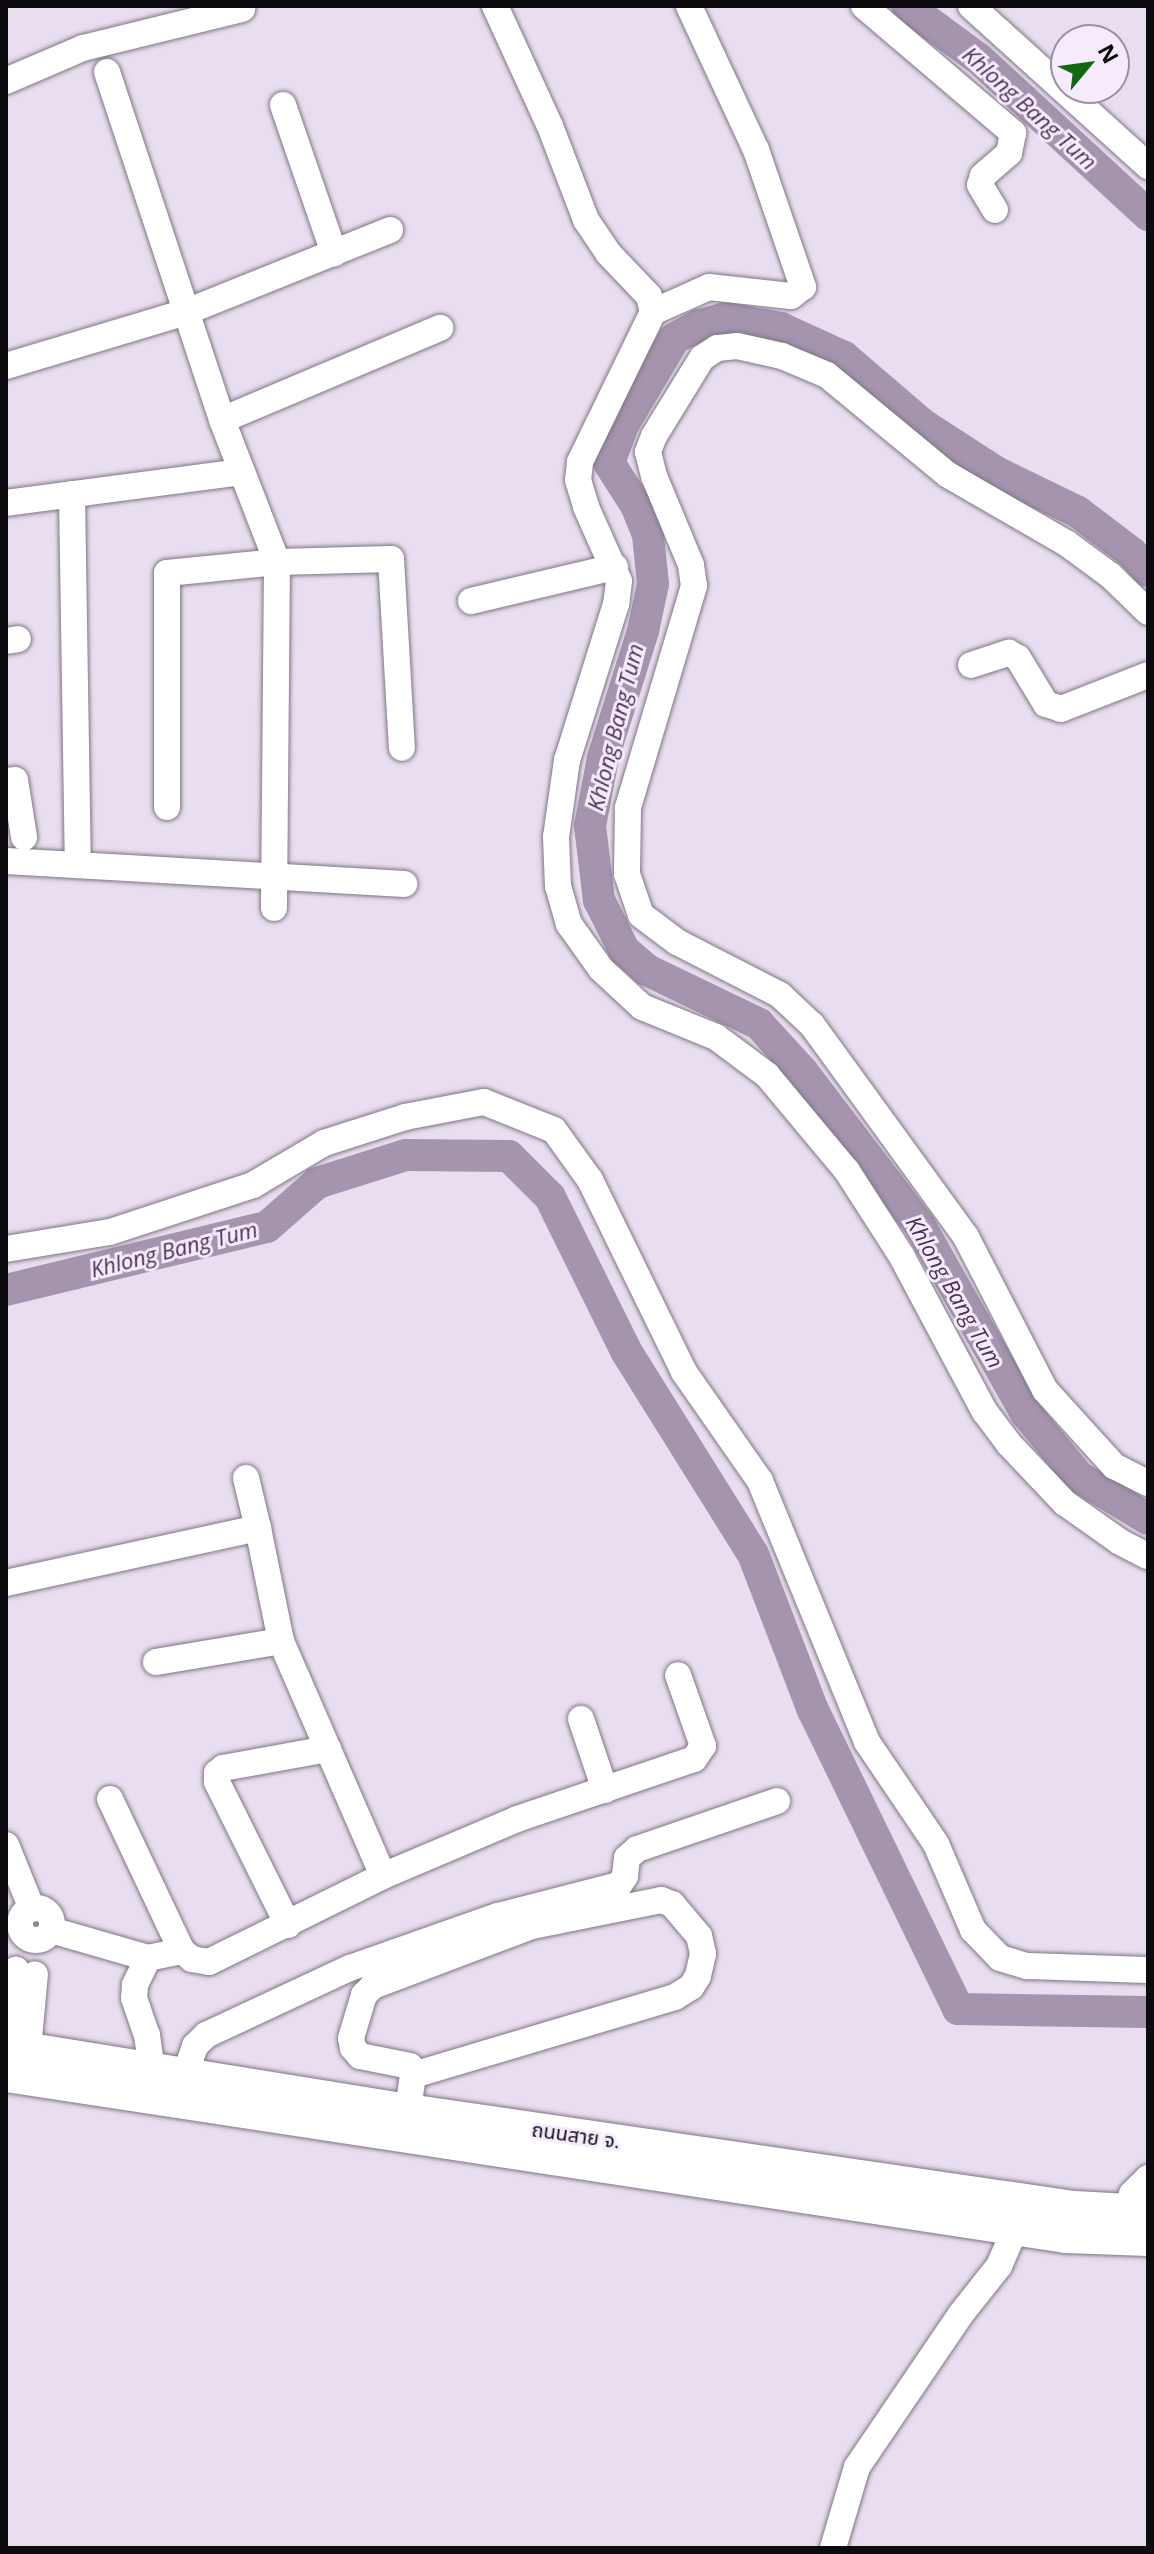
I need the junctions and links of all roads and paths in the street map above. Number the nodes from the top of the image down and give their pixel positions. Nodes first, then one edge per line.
1 (495, 6) edge
2 (689, 6) edge
3 (864, 6) edge
4 (971, 6) edge
5 (242, 9) dead end
6 (107, 72) dead end
7 (6, 81) edge
8 (283, 105) dead end
9 (1148, 166) edge
10 (995, 210) dead end
11 (390, 230) dead end
12 (334, 253) junction
13 (186, 312) junction
14 (653, 312) junction
15 (440, 328) dead end
16 (6, 366) edge
17 (222, 420) junction
18 (240, 472) junction
19 (72, 494) junction
20 (6, 503) edge
21 (277, 562) junction
22 (615, 567) junction
23 (471, 601) dead end
24 (1148, 612) edge
25 (971, 665) dead end
26 (1148, 675) edge
27 (402, 748) dead end
28 (6, 781) edge
29 (167, 807) dead end
30 (24, 837) dead end
31 (6, 861) edge
32 (78, 865) junction
33 (273, 876) junction
34 (404, 884) dead end
35 (274, 908) dead end
36 (6, 1249) edge
37 (246, 1478) dead end
38 (1148, 1483) edge
39 (258, 1528) junction
40 (1148, 1556) edge
41 (6, 1583) edge
42 (281, 1641) junction
43 (156, 1662) dead end
44 (678, 1675) dead end
45 (581, 1719) dead end
46 (328, 1749) junction
47 (605, 1790) junction
48 (110, 1799) dead end
49 (777, 1801) dead end
50 (6, 1845) edge
51 (383, 1876) junction
52 (288, 1925) junction
53 (31, 1946) junction
54 (182, 1951) junction
55 (148, 1958) junction
56 (1148, 1970) edge
57 (10, 2064) edge
58 (152, 2070) junction
59 (185, 2075) junction
60 (413, 2075) junction
61 (408, 2110) junction
62 (1148, 2178) edge
63 (1137, 2210) edge
64 (1015, 2229) junction
65 (1148, 2240) edge
66 (833, 2548) edge

1 - 14 street
2 - 14 street
3 - 10 street
4 - 9 street
5 - 7 street
6 - 13 street
8 - 12 street
11 - 12 street
12 - 13 street
13 - 16 street
13 - 17 street
14 - 22 street
15 - 17 street
17 - 18 street
18 - 19 street
18 - 21 street
19 - 20 street
19 - 32 street
21 - 27 street
21 - 29 street
21 - 33 street
22 - 23 street
22 - 40 street
24 - 38 street
25 - 26 street
28 - 30 street
31 - 32 street
32 - 33 street
33 - 34 street
33 - 35 street
36 - 56 street
37 - 39 street
39 - 41 street
39 - 42 street
42 - 43 street
42 - 46 street
44 - 47 street
45 - 47 street
46 - 51 street
46 - 52 street
47 - 51 street
48 - 54 street
49 - 59 street
50 - 53 street
51 - 52 street
52 - 54 street
53 - 55 street
53 - 57 street
54 - 55 street
55 - 58 street
57 - 58 main road, ถนนสาย จ.
57 - 64 main road, ถนนสาย จ.
58 - 59 main road, ถนนสาย จ.
59 - 61 main road, ถนนสาย จ.
60 - 60 street
60 - 61 street
61 - 63 main road, ถนนสาย จ.
62 - 63 street
64 - 65 main road, ถนนสาย จ.
64 - 66 street

